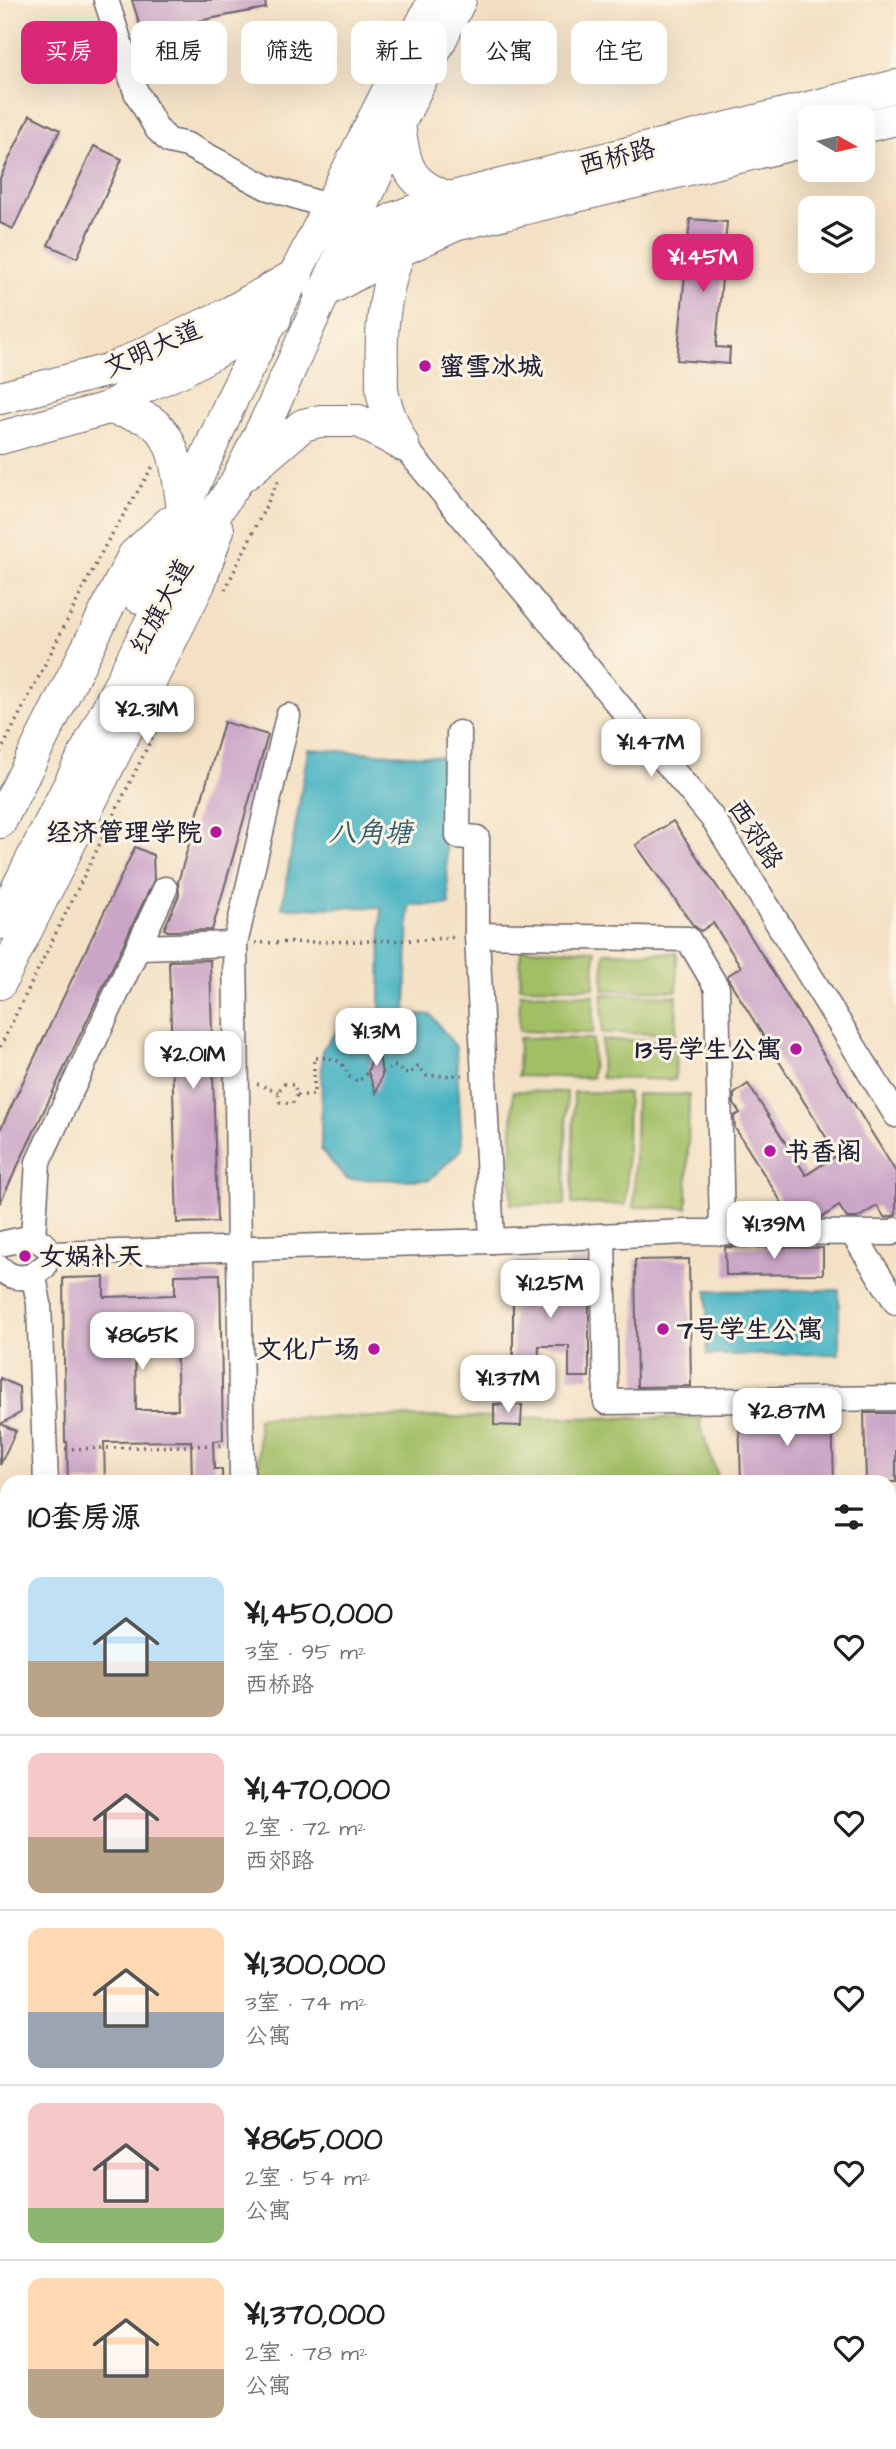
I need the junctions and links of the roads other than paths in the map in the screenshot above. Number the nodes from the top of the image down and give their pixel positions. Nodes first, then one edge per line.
1 (106, 0) edge
2 (114, 0) edge
3 (433, 0) edge
4 (460, 0) edge
5 (896, 86) edge
6 (896, 120) edge
7 (399, 124) junction
8 (875, 124) edge
9 (798, 143) edge
10 (187, 145) junction
11 (449, 198) junction
12 (330, 207) junction
13 (346, 246) junction
14 (399, 251) junction
15 (295, 276) junction
16 (326, 291) junction
17 (272, 320) junction
18 (0, 398) edge
19 (108, 408) junction
20 (0, 438) edge
21 (403, 445) junction
22 (235, 484) junction
23 (183, 510) junction
24 (288, 716) dead end
25 (459, 733) dead end
26 (0, 822) edge
27 (0, 877) edge
28 (165, 889) dead end
29 (0, 923) edge
30 (477, 935) junction
31 (235, 944) junction
32 (139, 947) junction
33 (0, 983) edge
34 (896, 1115) edge
35 (896, 1230) edge
36 (722, 1233) junction
37 (853, 1234) junction
38 (603, 1236) junction
39 (492, 1241) junction
40 (0, 1244) edge
41 (42, 1246) junction
42 (240, 1249) junction
43 (2, 1274) edge
44 (34, 1276) junction
45 (896, 1302) edge
46 (896, 1398) edge
47 (46, 1475) edge
48 (242, 1475) edge

1 - 10 street
2 - 10 street
3 - 12 main road, 红旗大道
4 - 7 main road, 红旗大道
5 - 11 main road, 西桥路
6 - 8 main road
7 - 11 main road
7 - 13 main road, 红旗大道
9 - 14 main road, 西桥路
10 - 12 street
11 - 13 main road, 西桥路
12 - 13 street
12 - 15 main road, 红旗大道
13 - 15 main road, 文明大道
13 - 16 main road, 红旗大道
14 - 16 main road, 西桥路
14 - 21 main road
15 - 17 main road, 红旗大道
15 - 18 main road, 文明大道
16 - 17 main road, 文明大道
16 - 22 main road, 红旗大道
17 - 19 main road, 文明大道
17 - 23 main road, 红旗大道
19 - 20 main road, 文明大道
19 - 23 main road
21 - 22 main road
21 - 34 street, 西郊路
22 - 29 main road, 红旗大道
22 - 33 main road
23 - 26 main road
23 - 27 main road, 红旗大道
24 - 31 street
25 - 30 street
28 - 32 street
30 - 36 street
30 - 39 street
31 - 32 street
31 - 42 street
32 - 41 street
35 - 37 street
36 - 37 street
36 - 38 street
37 - 45 street
38 - 39 street
38 - 46 street
39 - 42 street
40 - 41 street
41 - 42 street
41 - 44 street
42 - 48 street
43 - 44 street
44 - 47 street

